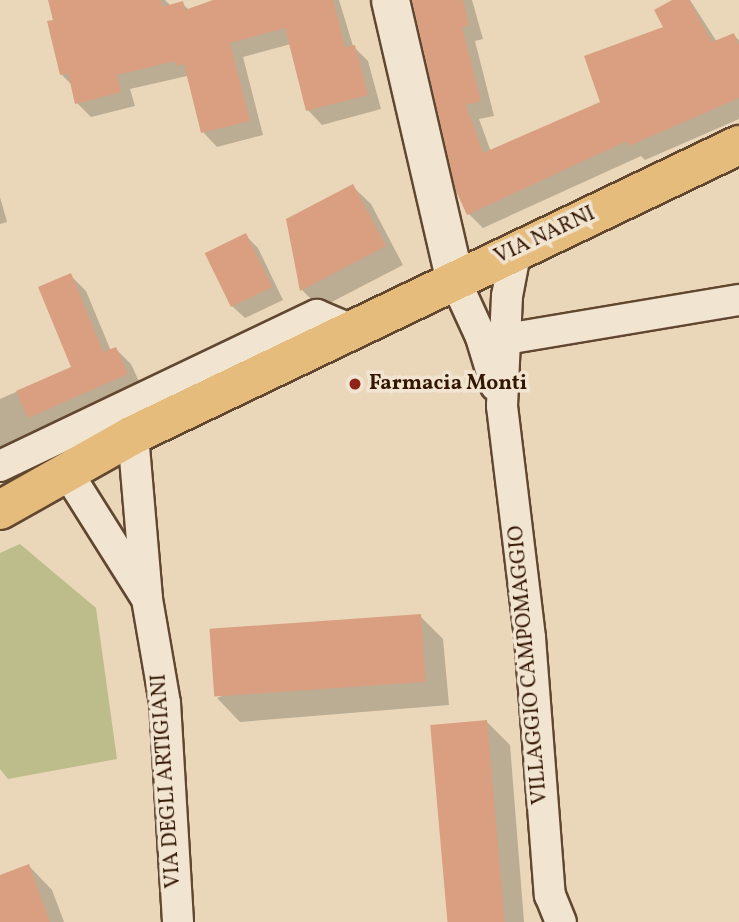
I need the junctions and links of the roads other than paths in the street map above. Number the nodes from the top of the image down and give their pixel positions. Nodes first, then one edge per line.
1 (390, 0) edge
2 (739, 145) edge
3 (516, 249) junction
4 (454, 278) junction
5 (739, 300) edge
6 (353, 330) junction
7 (506, 338) junction
8 (502, 406) junction
9 (133, 435) junction
10 (0, 466) edge
11 (67, 472) junction
12 (0, 510) edge
13 (147, 599) junction
14 (552, 913) edge
15 (178, 922) edge

1 - 4 street
2 - 3 main road, VIA NARNI
3 - 4 main road, VIA NARNI
3 - 7 street, VILLAGGIO CAMPOMAGGIO
4 - 6 main road, VIA NARNI
4 - 8 street, VILLAGGIO CAMPOMAGGIO
5 - 7 street
6 - 9 main road, VIA NARNI
6 - 10 street
7 - 8 street, VILLAGGIO CAMPOMAGGIO
8 - 14 street, VILLAGGIO CAMPOMAGGIO
9 - 11 main road, VIA NARNI
9 - 13 street, VIA DEGLI ARTIGIANI
11 - 12 main road, VIA NARNI
11 - 13 street, VIA DEGLI ARTIGIANI
13 - 15 street, VIA DEGLI ARTIGIANI

